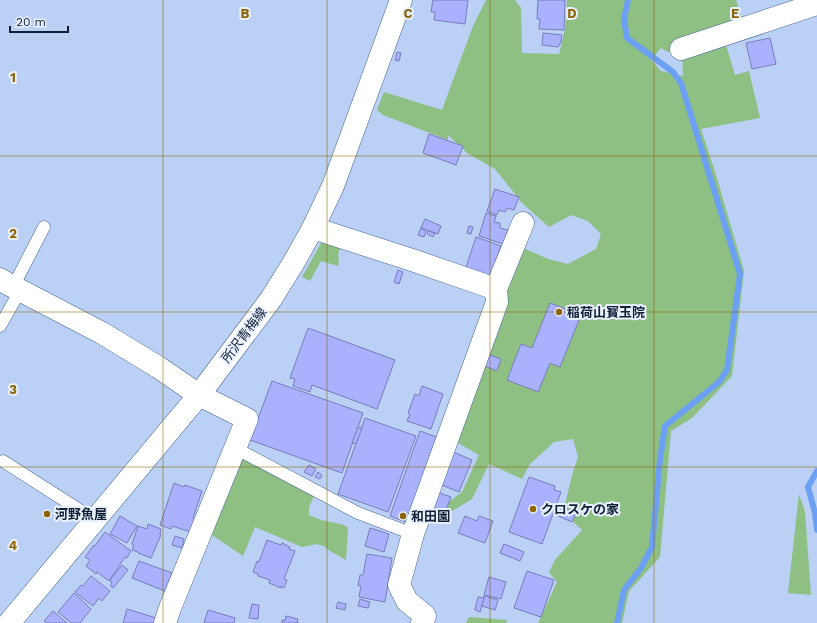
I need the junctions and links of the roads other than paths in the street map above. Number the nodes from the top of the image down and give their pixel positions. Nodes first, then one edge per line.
1 (401, 0) edge
2 (817, 4) edge
3 (681, 49) dead end
4 (523, 223) dead end
5 (44, 226) dead end
6 (314, 228) junction
7 (11, 286) edge
8 (496, 289) junction
9 (0, 326) edge
10 (199, 395) junction
11 (235, 448) junction
12 (3, 461) dead end
13 (95, 520) junction
14 (413, 534) junction
15 (0, 618) edge
16 (10, 623) edge
17 (165, 623) edge
18 (422, 623) edge

1 - 6 street, 所沢青梅線
2 - 3 street
4 - 8 street
5 - 7 lane
6 - 8 street
6 - 10 street, 所沢青梅線
7 - 9 lane
7 - 10 street
8 - 14 street
10 - 11 street
10 - 13 street, 所沢青梅線
11 - 14 lane
11 - 17 street
12 - 13 lane
13 - 16 street, 所沢青梅線
14 - 18 street
15 - 16 street

